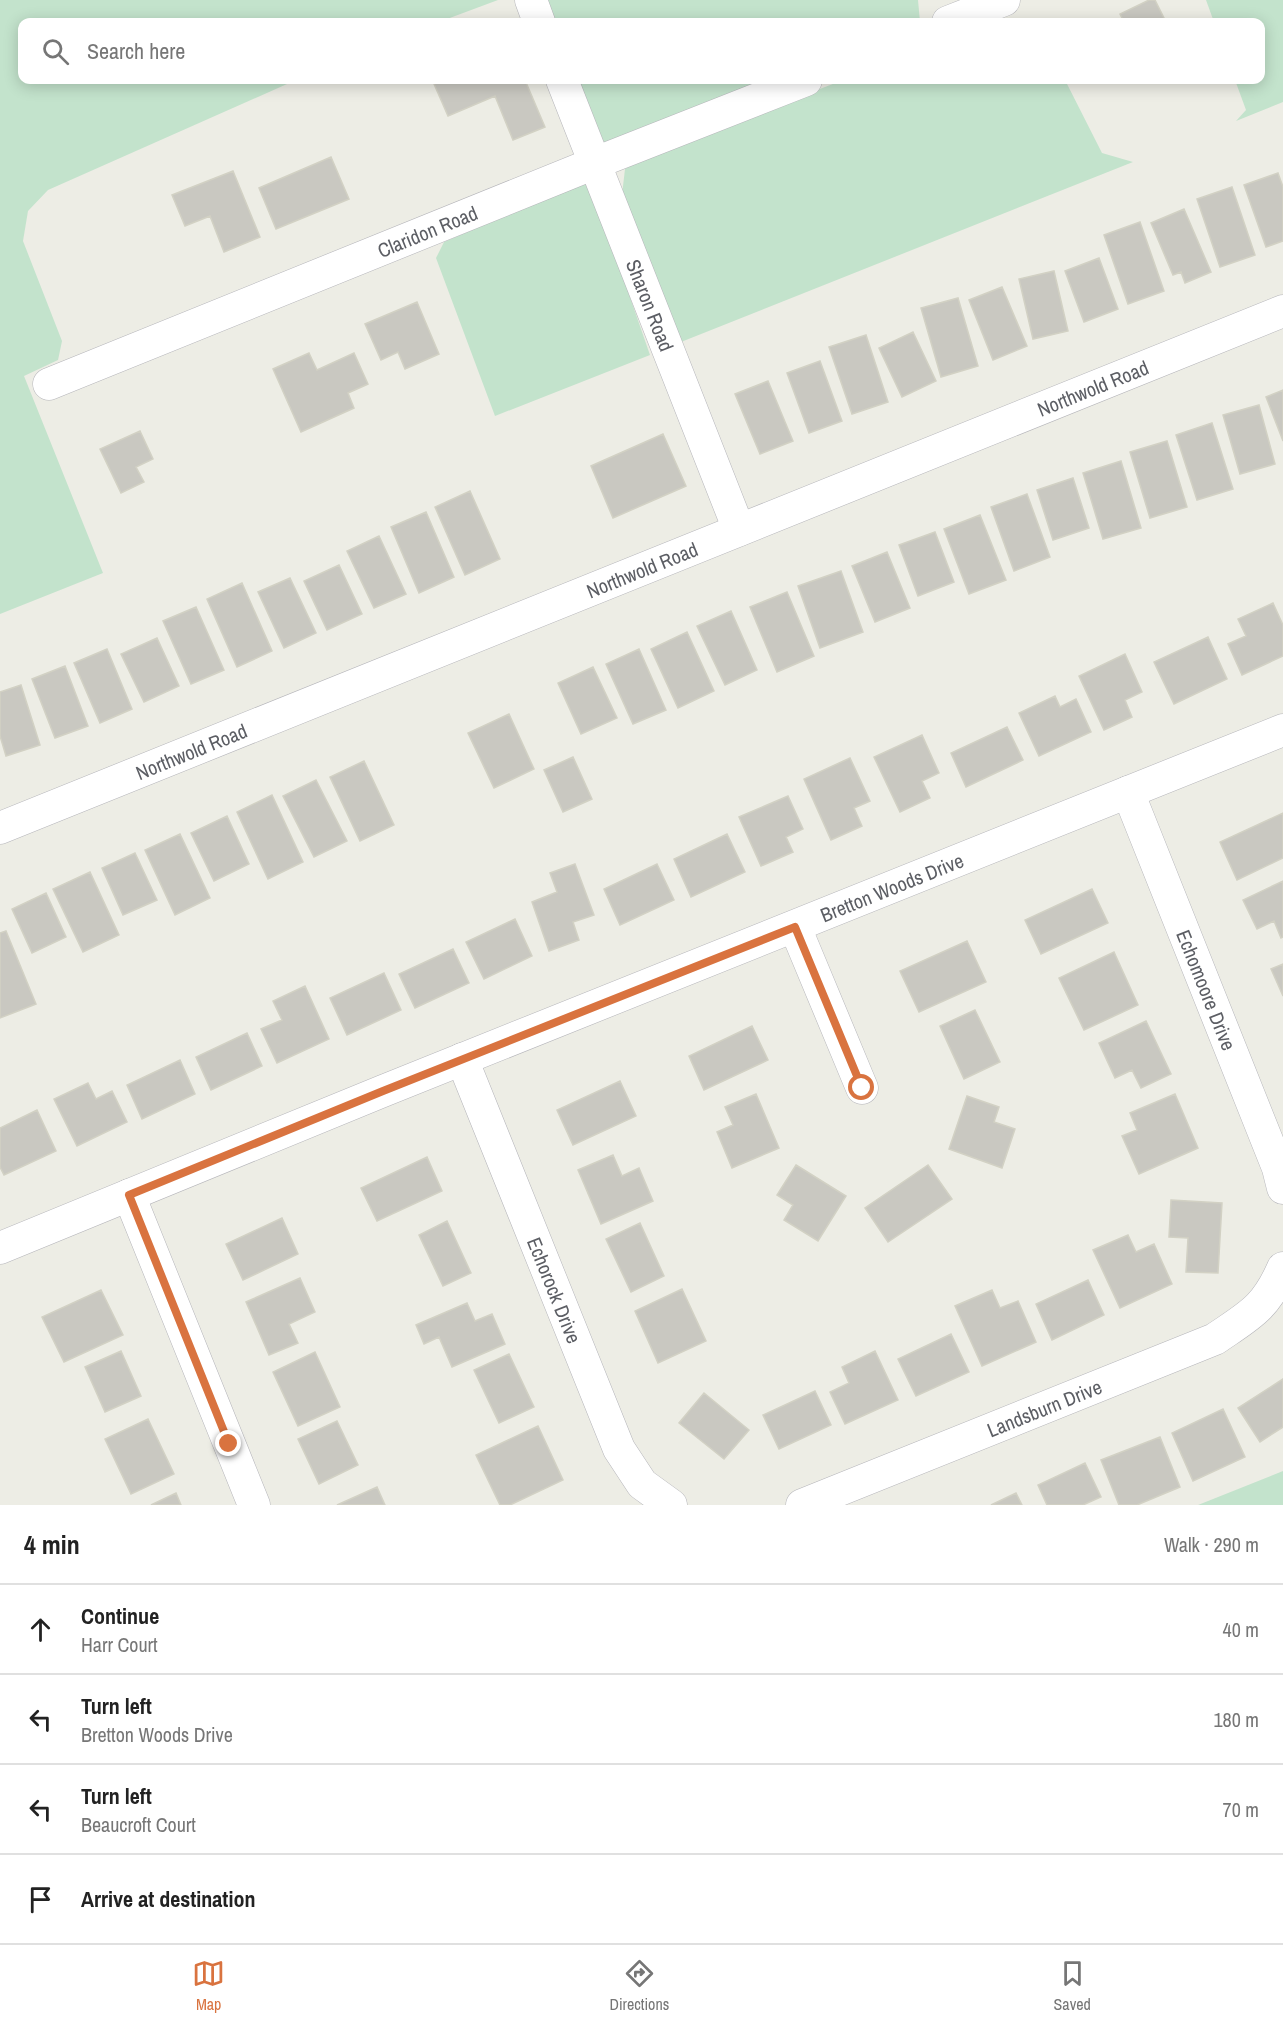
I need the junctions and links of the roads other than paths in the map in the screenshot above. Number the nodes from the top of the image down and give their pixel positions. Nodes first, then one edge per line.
1 (531, 0) edge
2 (1004, 0) edge
3 (538, 18) edge
4 (958, 18) edge
5 (564, 84) edge
6 (796, 84) edge
7 (595, 163) junction
8 (1283, 311) edge
9 (49, 384) dead end
10 (739, 530) junction
11 (1283, 730) edge
12 (1128, 792) junction
13 (0, 828) edge
14 (795, 927) junction
15 (462, 1059) junction
16 (862, 1088) dead end
17 (1283, 1188) edge
18 (129, 1195) junction
19 (0, 1248) edge
20 (1278, 1278) edge
21 (254, 1505) edge
22 (671, 1505) edge
23 (802, 1505) edge

1 - 3 street
2 - 4 street
5 - 7 street, Sharon Road
6 - 7 street, Claridon Road
7 - 9 street, Claridon Road
7 - 10 street, Sharon Road
8 - 10 street, Northwold Road
10 - 13 street, Northwold Road
11 - 12 street, Bretton Woods Drive
12 - 14 street, Bretton Woods Drive
12 - 17 street, Echomoore Drive
14 - 15 street, Bretton Woods Drive
14 - 16 street
15 - 18 street, Bretton Woods Drive
15 - 22 street, Echorock Drive
18 - 19 street, Bretton Woods Drive
18 - 21 street
20 - 23 street, Landsburn Drive

